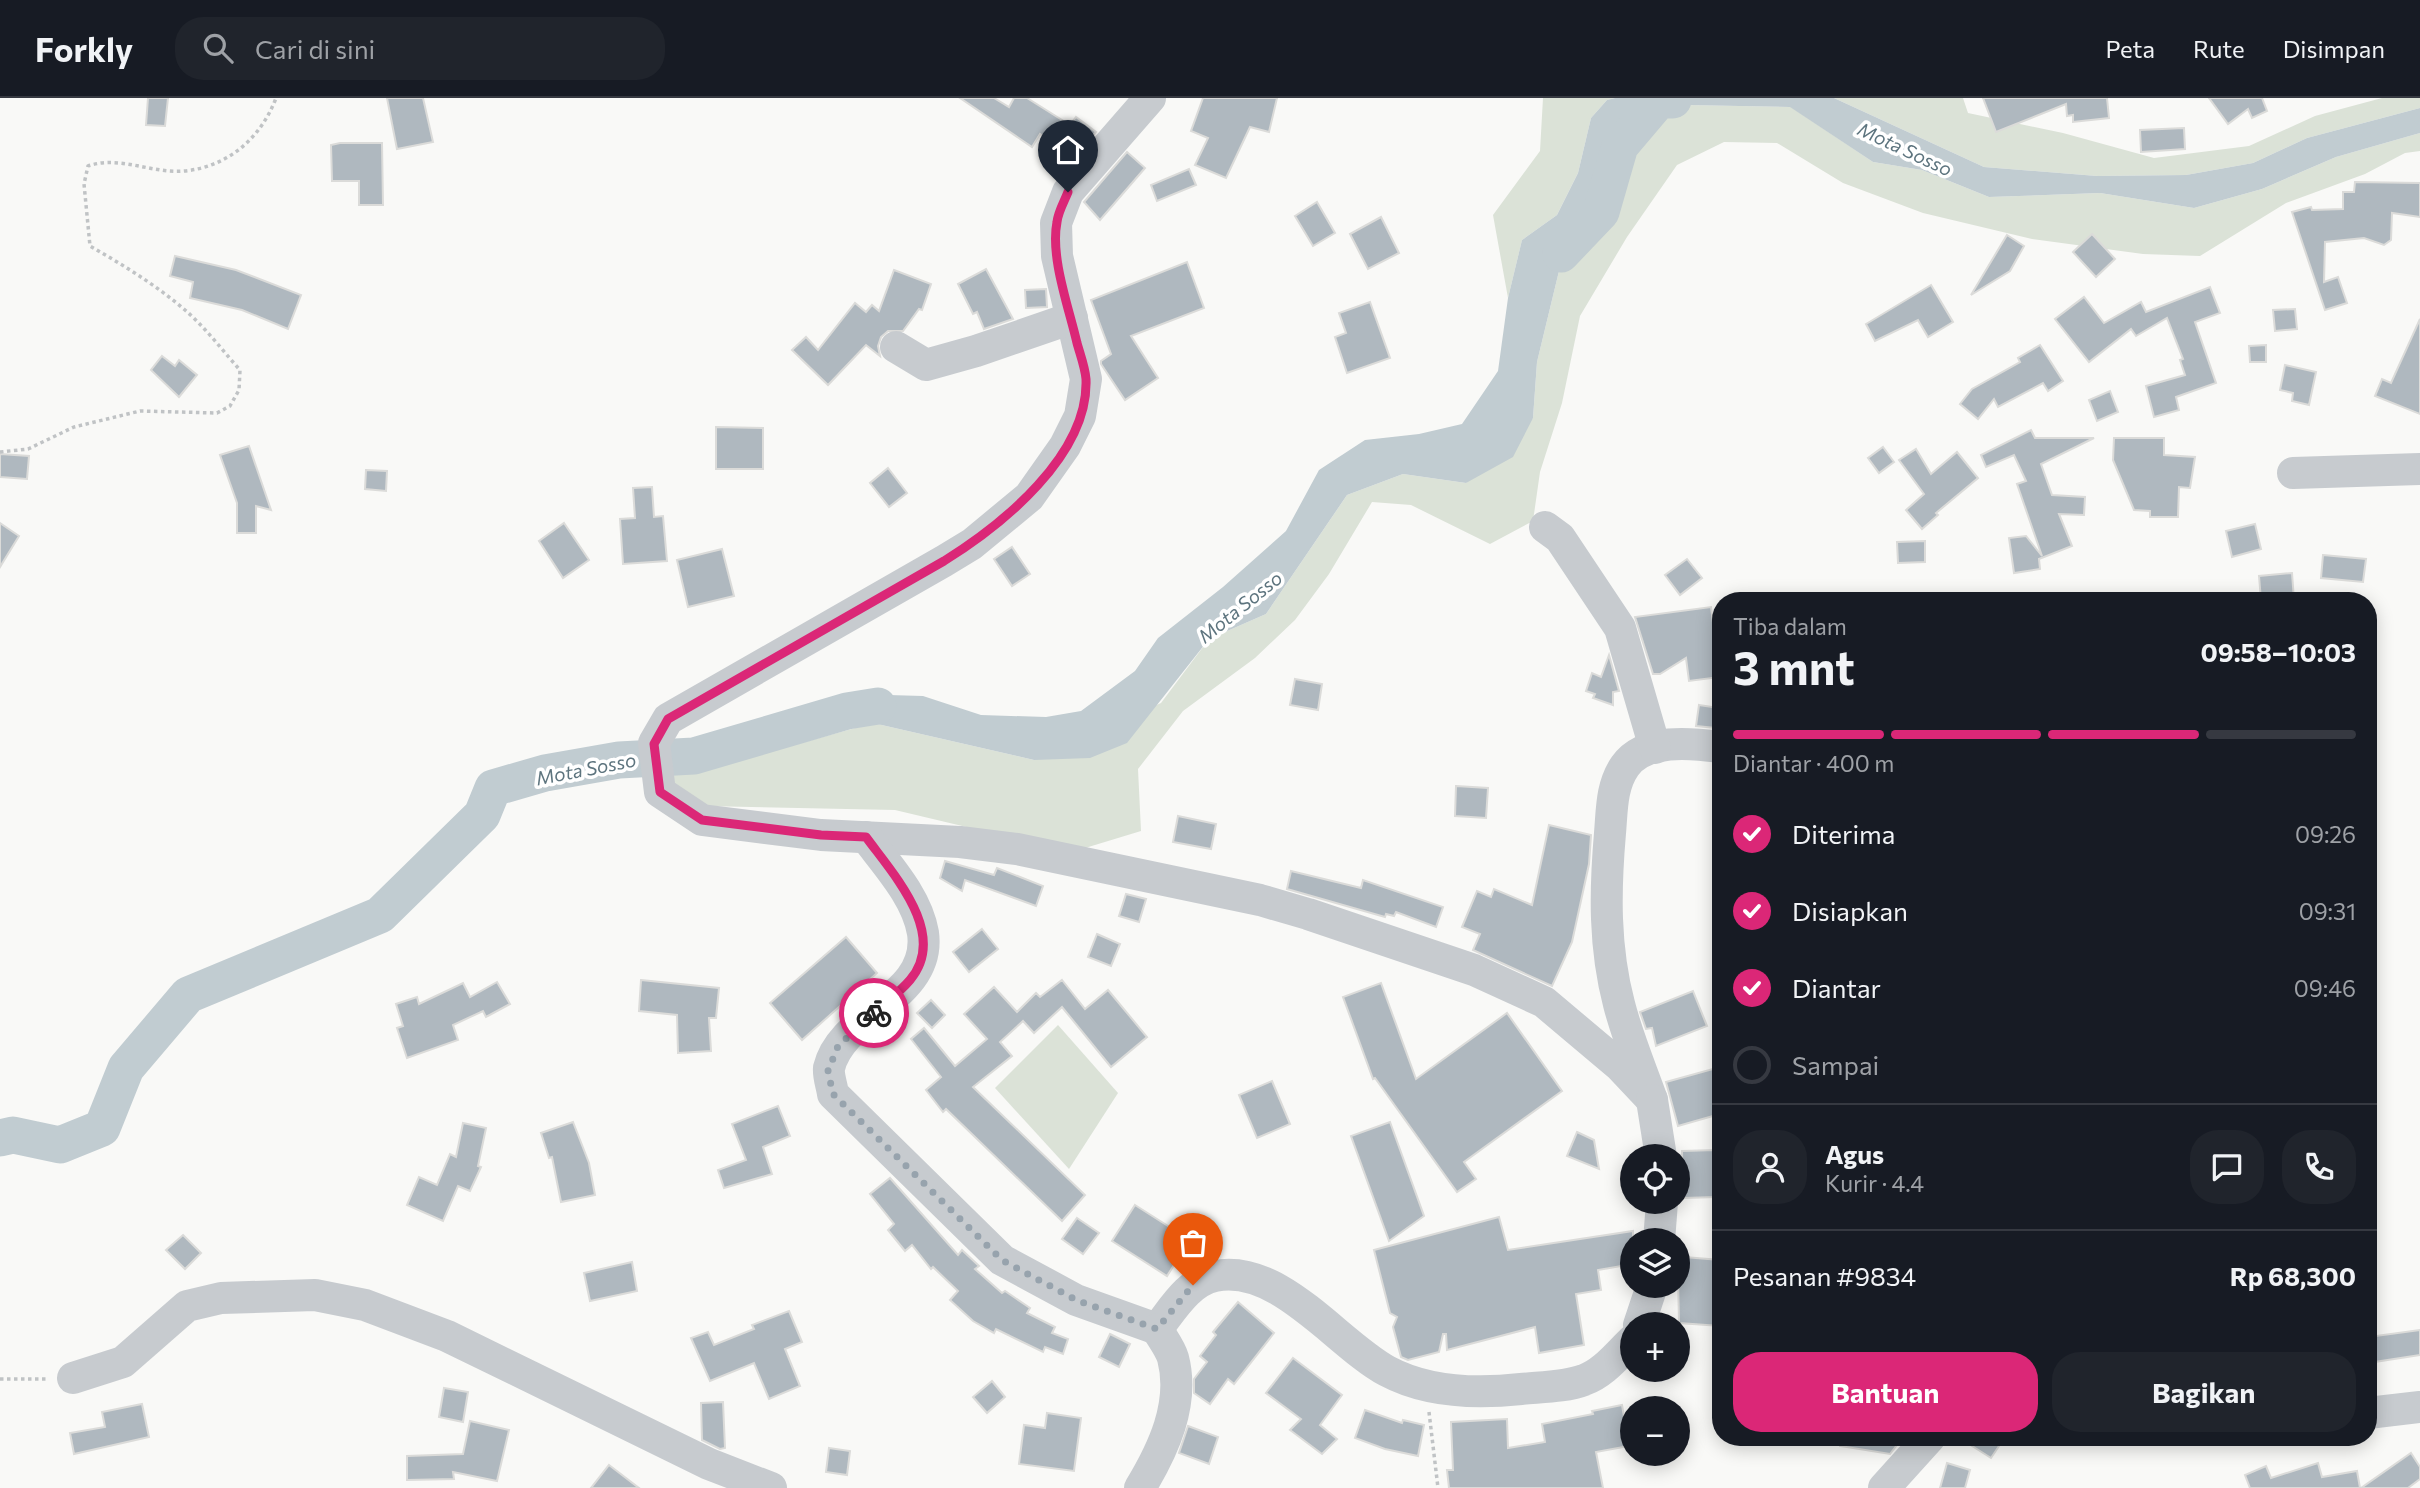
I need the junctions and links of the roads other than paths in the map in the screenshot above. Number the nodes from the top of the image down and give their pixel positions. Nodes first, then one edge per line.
1 (1150, 98) edge
2 (1072, 318) junction
3 (896, 347) dead end
4 (2420, 468) edge
5 (2293, 473) dead end
6 (1545, 527) dead end
7 (1712, 746) edge
8 (1655, 748) junction
9 (866, 837) junction
10 (1652, 1100) junction
11 (1659, 1144) edge
12 (1157, 1329) junction
13 (1620, 1353) edge
14 (73, 1378) road end
15 (2420, 1407) edge
16 (2377, 1412) edge
17 (1922, 1446) edge
18 (771, 1488) edge
19 (1140, 1488) edge
20 (1884, 1488) edge

1 - 2 street
2 - 3 street
2 - 9 street
4 - 5 street
6 - 8 street
7 - 8 street
8 - 10 street
9 - 10 street
9 - 12 street
10 - 11 street
12 - 13 street
12 - 19 street
14 - 18 street
15 - 16 street
17 - 20 street

